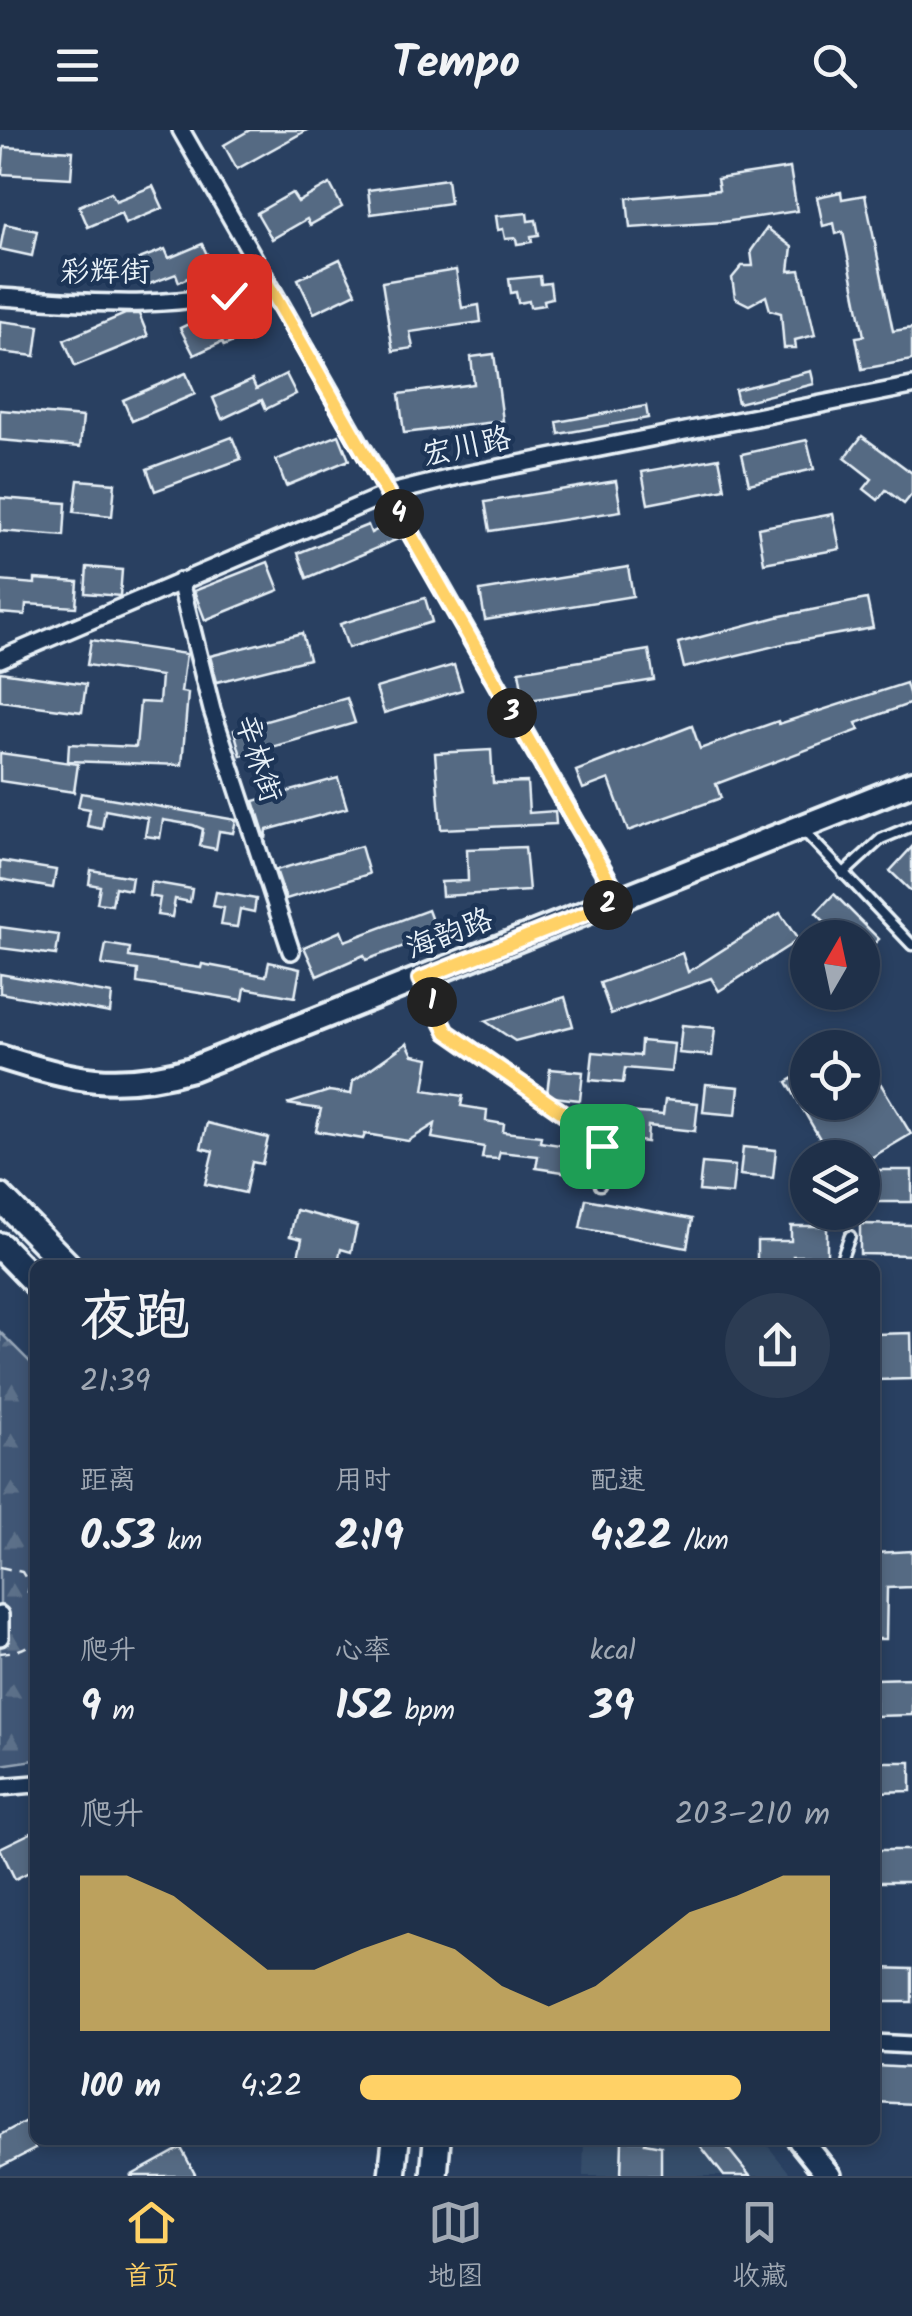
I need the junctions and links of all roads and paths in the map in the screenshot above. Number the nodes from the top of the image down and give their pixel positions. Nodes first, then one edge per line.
1 (180, 130) edge
2 (267, 283) junction
3 (0, 297) edge
4 (912, 386) edge
5 (387, 494) junction
6 (180, 581) junction
7 (0, 659) edge
8 (912, 783) edge
9 (912, 826) edge
10 (802, 829) junction
11 (842, 874) junction
12 (620, 900) junction
13 (912, 945) edge
14 (290, 951) dead end
15 (420, 979) junction
16 (0, 1057) edge
17 (600, 1184) dead end
18 (0, 1198) edge
19 (850, 1236) dead end
20 (0, 1246) edge
21 (62, 1260) edge
22 (841, 1260) edge
23 (30, 1277) edge
24 (0, 1567) edge
25 (30, 1582) edge
26 (0, 1615) edge
27 (0, 1636) edge
28 (30, 1645) edge
29 (0, 1653) edge
30 (30, 1784) edge
31 (0, 1787) edge
32 (880, 2044) edge
33 (912, 2046) edge
34 (395, 2145) edge
35 (437, 2145) edge
36 (804, 2145) edge
37 (392, 2176) edge
38 (434, 2176) edge
39 (828, 2176) edge

1 - 2 street
2 - 3 street, 彩辉街
2 - 5 street
4 - 5 street, 宏川路
5 - 6 street, 宏川路
5 - 12 street
6 - 7 street, 宏川路
6 - 14 street, 辛林街
8 - 10 street, 海韵路
9 - 11 lane
10 - 11 lane
10 - 12 street, 海韵路
11 - 13 lane
12 - 15 street, 海韵路
15 - 16 street, 海韵路
15 - 17 lane
18 - 21 main road
19 - 22 lane
20 - 23 main road
24 - 25 path
26 - 27 street
28 - 29 path
30 - 31 street
32 - 33 street
34 - 37 main road
35 - 38 main road
36 - 39 street

